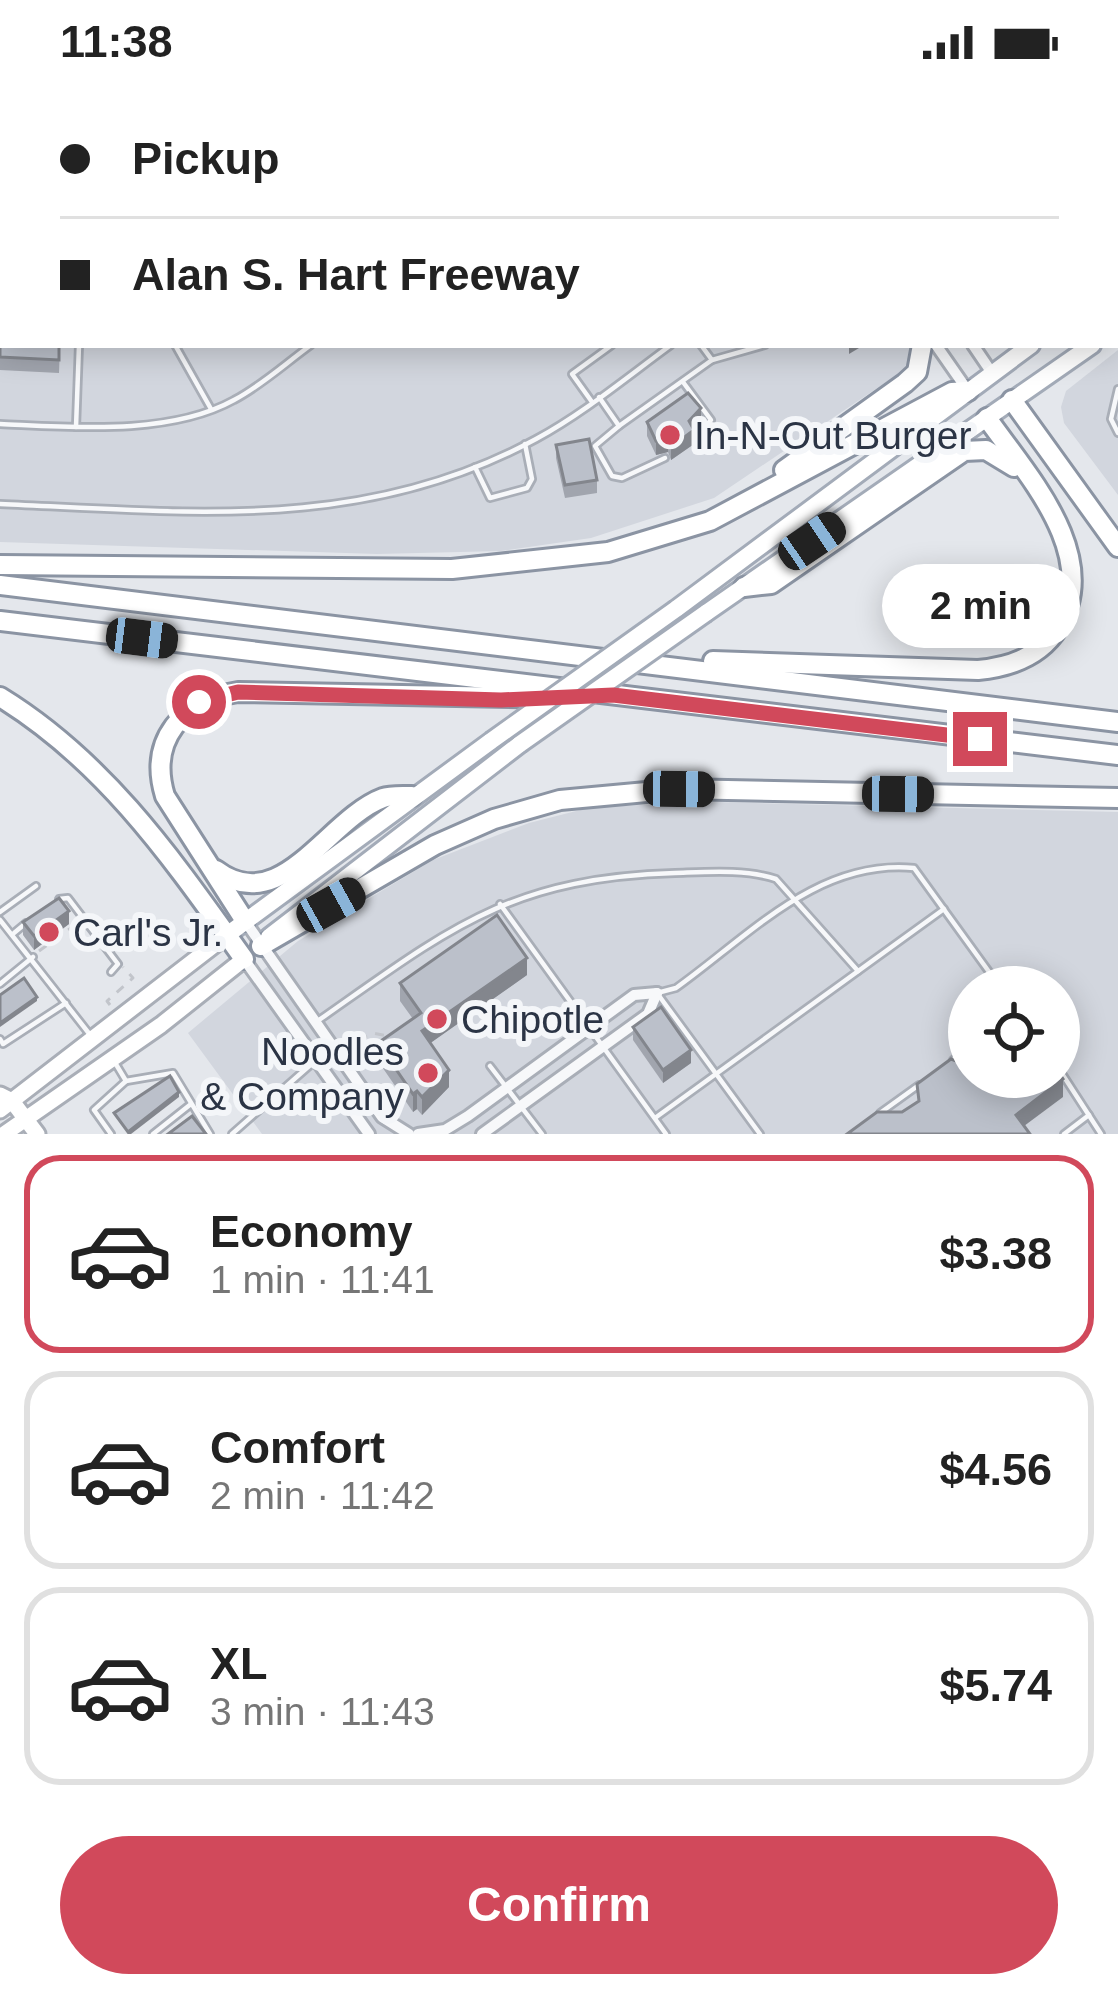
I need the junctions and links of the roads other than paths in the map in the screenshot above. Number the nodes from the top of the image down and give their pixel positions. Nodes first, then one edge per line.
1 (79, 348) edge
2 (177, 348) edge
3 (307, 348) edge
4 (608, 348) edge
5 (667, 348) edge
6 (703, 348) edge
7 (745, 348) edge
8 (921, 348) edge
9 (938, 348) edge
10 (975, 348) edge
11 (1027, 348) edge
12 (1088, 348) edge
13 (712, 360) junction
14 (992, 373) junction
15 (683, 381) junction
16 (1118, 389) edge
17 (968, 391) junction
18 (596, 400) junction
19 (1012, 400) junction
20 (212, 409) junction
21 (987, 418) junction
22 (0, 424) edge
23 (619, 426) junction
24 (76, 427) junction
25 (1118, 433) edge
26 (695, 437) edge
27 (525, 444) junction
28 (665, 458) dead end
29 (476, 467) junction
30 (1028, 477) junction
31 (0, 504) edge
32 (694, 523) junction
33 (1118, 548) edge
34 (0, 566) edge
35 (0, 585) edge
36 (744, 587) junction
37 (0, 621) edge
38 (606, 658) junction
39 (613, 695) junction
40 (0, 698) edge
41 (1118, 722) edge
42 (1118, 755) edge
43 (412, 796) junction
44 (1118, 798) edge
45 (214, 868) junction
46 (37, 886) dead end
47 (796, 899) junction
48 (51, 904) edge
49 (500, 904) junction
50 (944, 909) junction
51 (0, 916) edge
52 (32, 918) edge
53 (245, 921) junction
54 (14, 933) junction
55 (227, 935) junction
56 (261, 946) junction
57 (33, 957) junction
58 (244, 959) junction
59 (985, 966) edge
60 (859, 971) junction
61 (111, 972) dead end
62 (0, 984) edge
63 (657, 993) junction
64 (66, 1003) junction
65 (320, 1019) junction
66 (589, 1028) junction
67 (0, 1039) edge
68 (94, 1041) junction
69 (603, 1046) junction
70 (113, 1059) junction
71 (316, 1060) junction
72 (490, 1066) dead end
73 (716, 1074) junction
74 (933, 1074) edge
75 (126, 1081) junction
76 (506, 1088) junction
77 (1078, 1098) edge
78 (4, 1102) edge
79 (192, 1103) junction
80 (519, 1107) junction
81 (1089, 1114) junction
82 (877, 1115) edge
83 (655, 1118) junction
84 (26, 1119) junction
85 (6, 1130) edge
86 (394, 1131) edge
87 (539, 1133) edge
88 (37, 1134) edge
89 (111, 1134) edge
90 (153, 1134) edge
91 (210, 1134) edge
92 (232, 1134) edge
93 (370, 1134) edge
94 (414, 1134) edge
95 (482, 1134) edge
96 (666, 1134) edge
97 (760, 1134) edge
98 (1064, 1134) edge
99 (1101, 1134) edge

1 - 24 lane
2 - 20 lane
3 - 20 lane
4 - 18 lane
5 - 18 lane
6 - 13 lane
7 - 13 lane
8 - 32 highway
9 - 17 street
10 - 14 street
11 - 14 main road
12 - 19 main road
13 - 15 lane
14 - 17 main road
14 - 19 main road
15 - 23 lane
15 - 26 lane
16 - 25 lane
17 - 21 main road
17 - 32 highway
17 - 43 main road, bridge
18 - 23 lane
18 - 27 lane
19 - 21 main road
19 - 33 highway
20 - 24 lane
21 - 30 highway
21 - 36 main road
22 - 24 lane
23 - 28 lane
27 - 29 lane
27 - 29 lane
29 - 31 lane
30 - 36 highway
30 - 38 highway
32 - 34 highway
35 - 38 highway
36 - 56 main road, bridge
37 - 39 highway
38 - 41 highway
39 - 42 highway
39 - 45 highway
40 - 55 highway
43 - 45 highway
43 - 53 main road
44 - 56 highway
45 - 53 highway
46 - 51 lane
47 - 49 lane
47 - 50 lane
47 - 60 lane
47 - 63 lane
48 - 61 lane
49 - 65 lane
49 - 66 lane
50 - 59 lane
50 - 60 lane
51 - 54 lane
52 - 54 lane
53 - 55 main road
53 - 56 street
54 - 57 lane
55 - 58 highway
55 - 68 main road
56 - 58 main road
56 - 65 street
57 - 62 lane
57 - 64 lane
58 - 70 main road
58 - 71 street
60 - 73 lane
63 - 66 street
63 - 69 street
63 - 73 lane
64 - 67 lane
64 - 68 lane
65 - 86 street
66 - 69 lane
66 - 76 street
68 - 78 main road
69 - 80 street
69 - 83 lane
70 - 75 lane
70 - 84 main road
71 - 92 lane
71 - 93 street
72 - 76 lane
73 - 83 lane
73 - 97 lane
74 - 82 lane
75 - 79 lane
75 - 89 lane
76 - 80 lane
76 - 94 street
77 - 81 lane
78 - 84 main road
79 - 90 lane
79 - 91 lane
80 - 87 lane
80 - 95 street
81 - 98 lane
81 - 99 lane
83 - 96 lane
84 - 85 main road
84 - 88 main road
86 - 94 street

